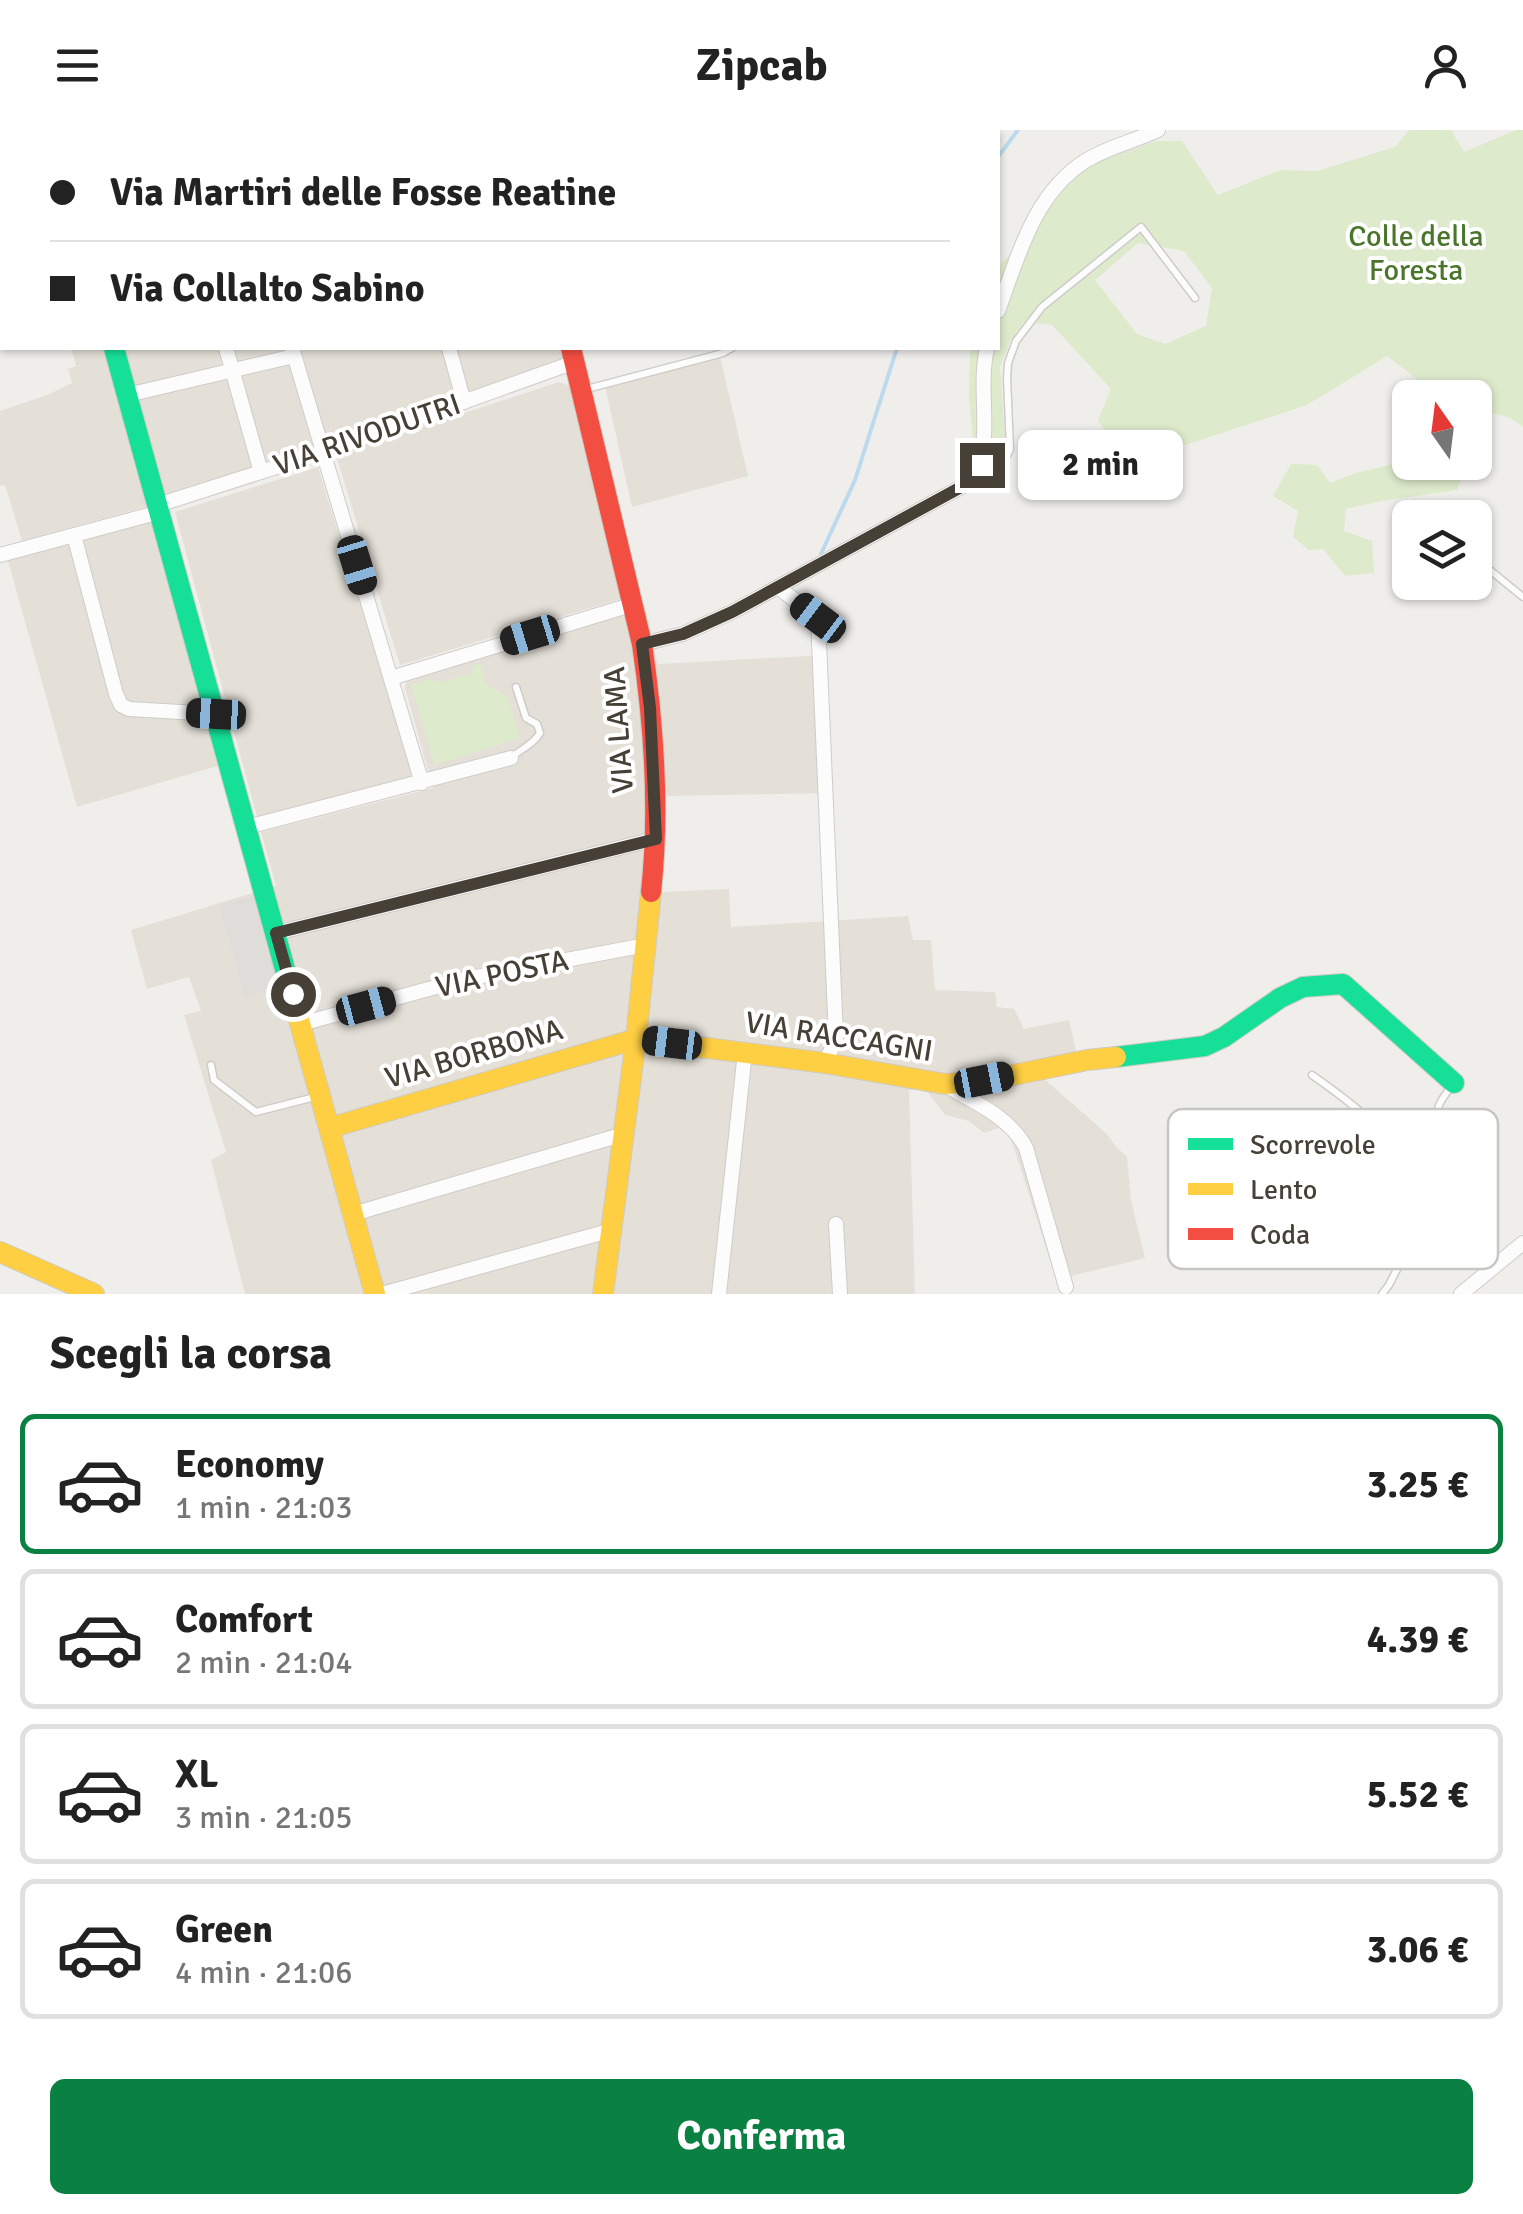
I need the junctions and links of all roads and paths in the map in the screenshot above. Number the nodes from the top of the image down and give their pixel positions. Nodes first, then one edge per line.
1 (1158, 130) edge
2 (1195, 298) dead end
3 (1000, 305) edge
4 (115, 350) edge
5 (227, 350) edge
6 (450, 350) edge
7 (728, 350) edge
8 (987, 350) edge
9 (293, 352) edge
10 (573, 354) edge
11 (232, 370) junction
12 (582, 390) junction
13 (128, 395) junction
14 (464, 402) junction
15 (323, 452) junction
16 (261, 472) junction
17 (974, 480) junction
18 (159, 508) junction
19 (74, 535) junction
20 (0, 555) edge
21 (1492, 570) edge
22 (779, 588) junction
23 (1523, 598) edge
24 (634, 604) junction
25 (642, 644) junction
26 (390, 678) junction
27 (516, 686) dead end
28 (216, 714) junction
29 (511, 758) joint
30 (422, 783) junction
31 (246, 827) junction
32 (656, 839) junction
33 (276, 933) junction
34 (646, 945) junction
35 (301, 1024) junction
36 (636, 1039) junction
37 (745, 1052) junction
38 (826, 1063) junction
39 (210, 1065) dead end
40 (1312, 1075) dead end
41 (1454, 1083) joint
42 (945, 1084) junction
43 (320, 1096) junction
44 (1357, 1109) edge
45 (1437, 1109) edge
46 (330, 1128) junction
47 (624, 1134) junction
48 (353, 1214) junction
49 (836, 1224) dead end
50 (612, 1230) junction
51 (1523, 1243) edge
52 (0, 1252) edge
53 (1498, 1264) edge
54 (1395, 1269) edge
55 (1491, 1269) edge
56 (1066, 1287) dead end
57 (94, 1294) edge
58 (379, 1294) edge
59 (604, 1294) edge
60 (720, 1294) edge
61 (840, 1294) edge
62 (1382, 1294) edge
63 (1461, 1294) edge

1 - 3 street
2 - 17 lane
4 - 13 main road
5 - 11 street
6 - 14 street
7 - 12 lane
8 - 17 street
9 - 11 street
9 - 15 street
10 - 12 main road, VIA LAMA
10 - 14 street, VIA RIVODUTRI
11 - 13 street
11 - 16 street
12 - 24 main road, VIA LAMA
13 - 18 main road
14 - 15 street, VIA RIVODUTRI
15 - 16 street, VIA RIVODUTRI
15 - 26 street
16 - 18 street, VIA RIVODUTRI
17 - 22 street
18 - 19 street, VIA RIVODUTRI
18 - 28 main road
19 - 20 street, VIA RIVODUTRI
19 - 28 street
21 - 23 lane
22 - 25 street
22 - 38 street
24 - 25 main road, VIA LAMA
24 - 26 street
25 - 32 main road, VIA LAMA
26 - 30 street
27 - 29 lane
28 - 31 main road
29 - 30 street
30 - 31 street
31 - 33 main road
32 - 33 street
32 - 34 main road, VIA LAMA
33 - 35 main road
34 - 35 street, VIA POSTA
34 - 36 main road, VIA LAMA
35 - 43 main road
36 - 37 main road, VIA RACCAGNI
36 - 46 main road, VIA BORBONA
36 - 47 main road, VIA LAMA
37 - 38 main road, VIA RACCAGNI
37 - 60 street
38 - 42 main road, VIA RACCAGNI
39 - 43 lane
40 - 44 lane
41 - 42 main road, VIA RACCAGNI
41 - 45 lane
42 - 56 street
43 - 46 main road
46 - 48 main road
47 - 48 street
47 - 50 main road, VIA LAMA
48 - 58 main road
49 - 61 street
50 - 58 street
50 - 59 main road, VIA LAMA
51 - 53 street
52 - 57 main road
54 - 62 lane
55 - 63 street

